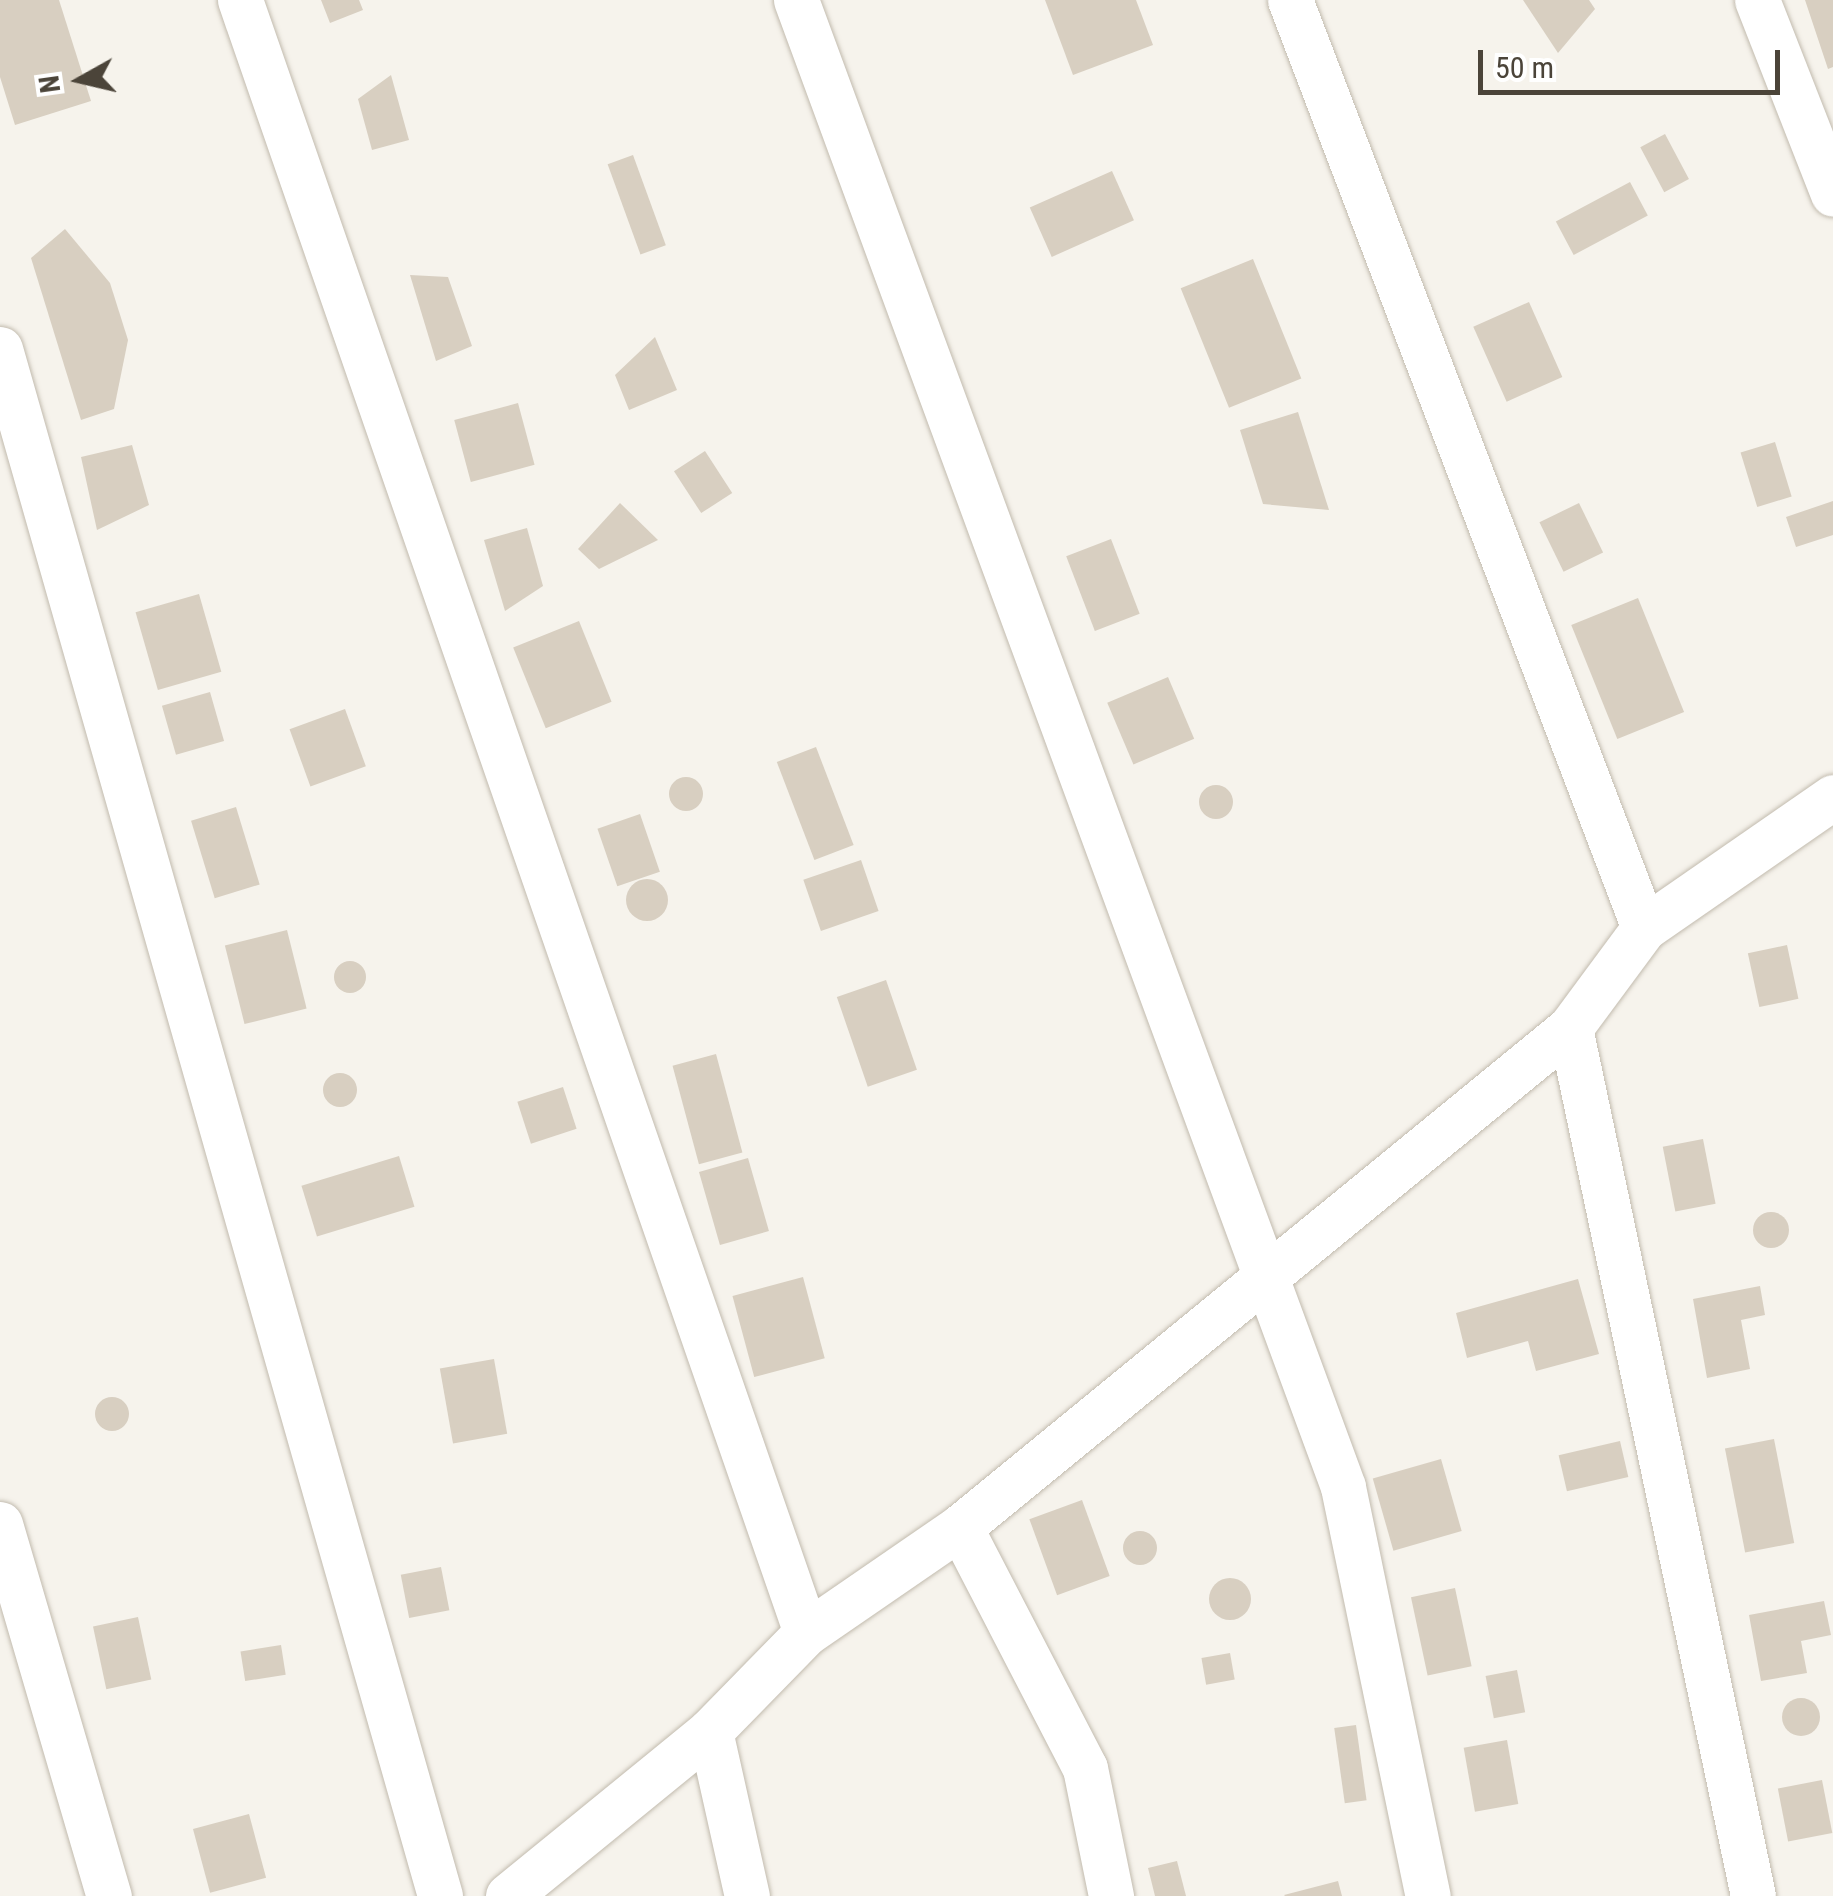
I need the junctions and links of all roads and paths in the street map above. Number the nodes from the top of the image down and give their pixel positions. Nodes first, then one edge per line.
1 (240, 0) edge
2 (796, 0) edge
3 (1290, 0) edge
4 (1757, 0) edge
5 (1833, 194) edge
6 (0, 349) edge
7 (1833, 797) edge
8 (1644, 928) junction
9 (1570, 1028) junction
10 (1272, 1272) junction
11 (0, 1524) edge
12 (960, 1526) junction
13 (806, 1633) junction
14 (710, 1731) junction
15 (110, 1896) edge
16 (440, 1896) edge
17 (508, 1896) edge
18 (747, 1896) edge
19 (1111, 1896) edge
20 (1428, 1896) edge
21 (1754, 1896) edge

1 - 13 street
2 - 10 street
3 - 8 street
4 - 5 street
6 - 16 street
7 - 8 street
8 - 9 street
9 - 10 street
9 - 21 street
10 - 12 street
10 - 20 street
11 - 15 street
12 - 13 street
12 - 19 street
13 - 14 street
14 - 17 street
14 - 18 street

